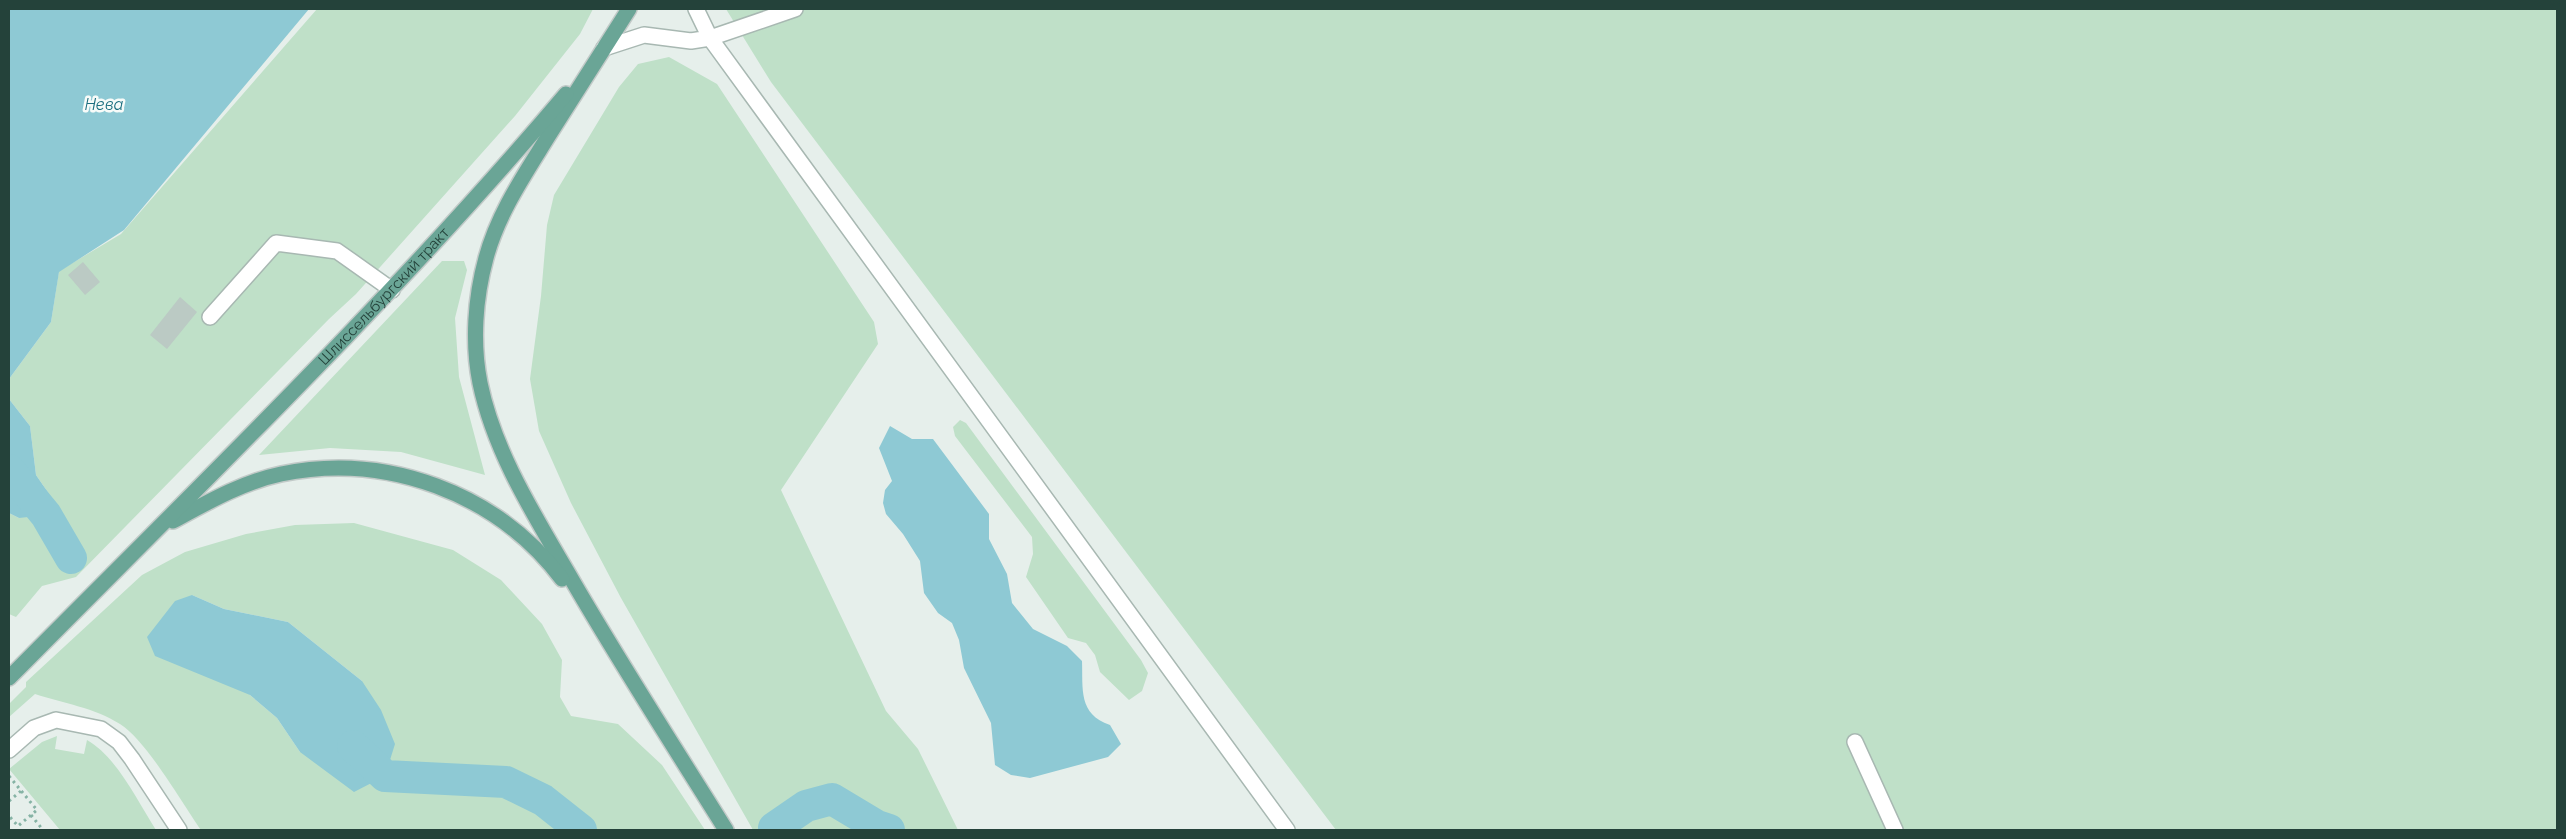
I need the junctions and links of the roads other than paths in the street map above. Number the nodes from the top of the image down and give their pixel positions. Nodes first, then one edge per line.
1 (629, 9) edge
2 (696, 9) edge
3 (795, 9) edge
4 (710, 38) junction
5 (602, 50) junction
6 (392, 290) junction
7 (210, 316) dead end
8 (157, 530) junction
9 (605, 636) junction
10 (9, 678) edge
11 (1856, 742) dead end
12 (9, 750) edge
13 (179, 830) edge
14 (726, 830) edge
15 (1287, 830) edge
16 (1895, 830) edge

1 - 5 main road
2 - 4 street
3 - 4 street
4 - 5 street
4 - 15 street
5 - 6 main road, Шлиссельбургский тракт
5 - 9 main road
6 - 7 street
6 - 8 main road, Шлиссельбургский тракт
8 - 9 main road
8 - 10 main road, Шлиссельбургский тракт
9 - 14 main road
11 - 16 street
12 - 13 street

